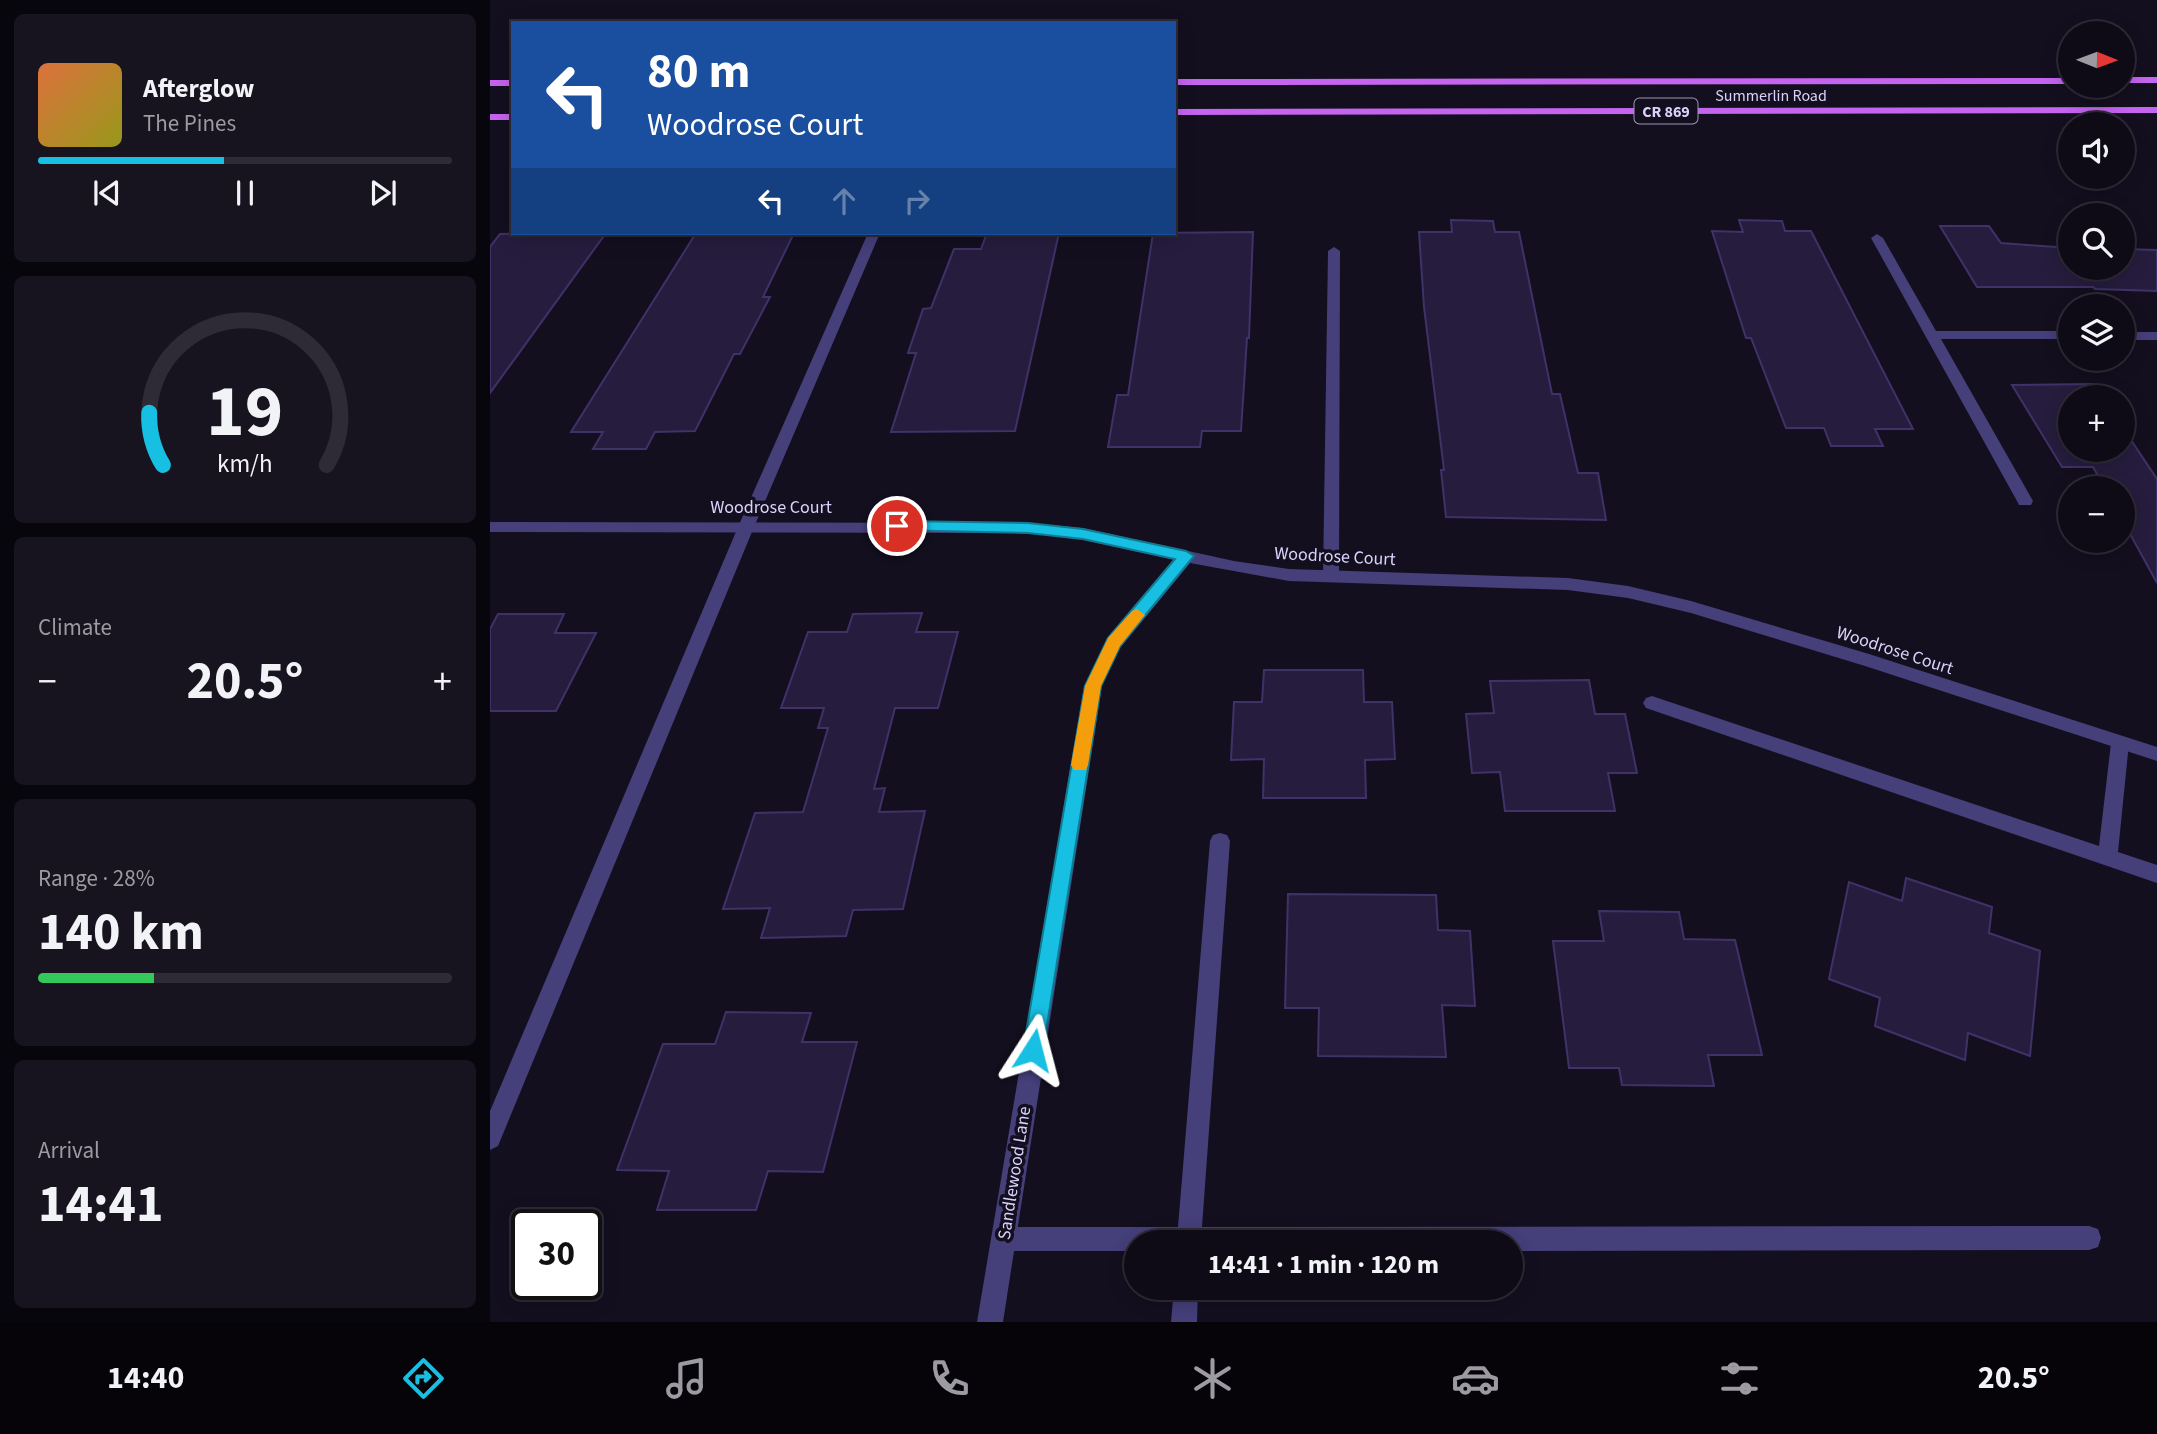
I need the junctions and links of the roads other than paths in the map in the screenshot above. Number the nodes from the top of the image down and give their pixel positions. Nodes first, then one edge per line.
1 (2058, 80) edge
2 (2135, 80) edge
3 (2157, 80) edge
4 (1176, 82) edge
5 (490, 83) edge
6 (511, 83) edge
7 (2157, 110) edge
8 (1176, 112) edge
9 (490, 117) edge
10 (511, 117) edge
11 (873, 235) edge
12 (1877, 238) dead end
13 (1334, 251) dead end
14 (1931, 335) junction
15 (2058, 335) edge
16 (2135, 336) edge
17 (2157, 336) edge
18 (2025, 501) dead end
19 (490, 527) edge
20 (746, 527) junction
21 (1186, 556) junction
22 (1332, 576) junction
23 (1652, 703) dead end
24 (2120, 743) junction
25 (2157, 754) edge
26 (1220, 841) dead end
27 (2108, 858) junction
28 (2157, 874) edge
29 (490, 1138) edge
30 (1191, 1230) edge
31 (2089, 1238) dead end
32 (1003, 1240) junction
33 (1523, 1240) edge
34 (1124, 1241) edge
35 (1185, 1300) edge
36 (990, 1322) edge
37 (1184, 1322) edge

1 - 4 main road, Summerlin Road / CR 869
2 - 3 main road
5 - 6 main road
7 - 8 main road, Summerlin Road / CR 869
9 - 10 main road
11 - 20 street
12 - 14 street
13 - 22 street
14 - 15 street
14 - 18 street
16 - 17 street
19 - 20 street, Woodrose Court
20 - 21 street, Woodrose Court
20 - 29 street
21 - 22 street, Woodrose Court
21 - 32 street, Sandlewood Lane
22 - 24 street, Woodrose Court
23 - 27 street
24 - 25 street, Woodrose Court
24 - 27 street
26 - 30 street
27 - 28 street
31 - 33 street
32 - 34 street
32 - 36 street, Sandlewood Lane
35 - 37 street

